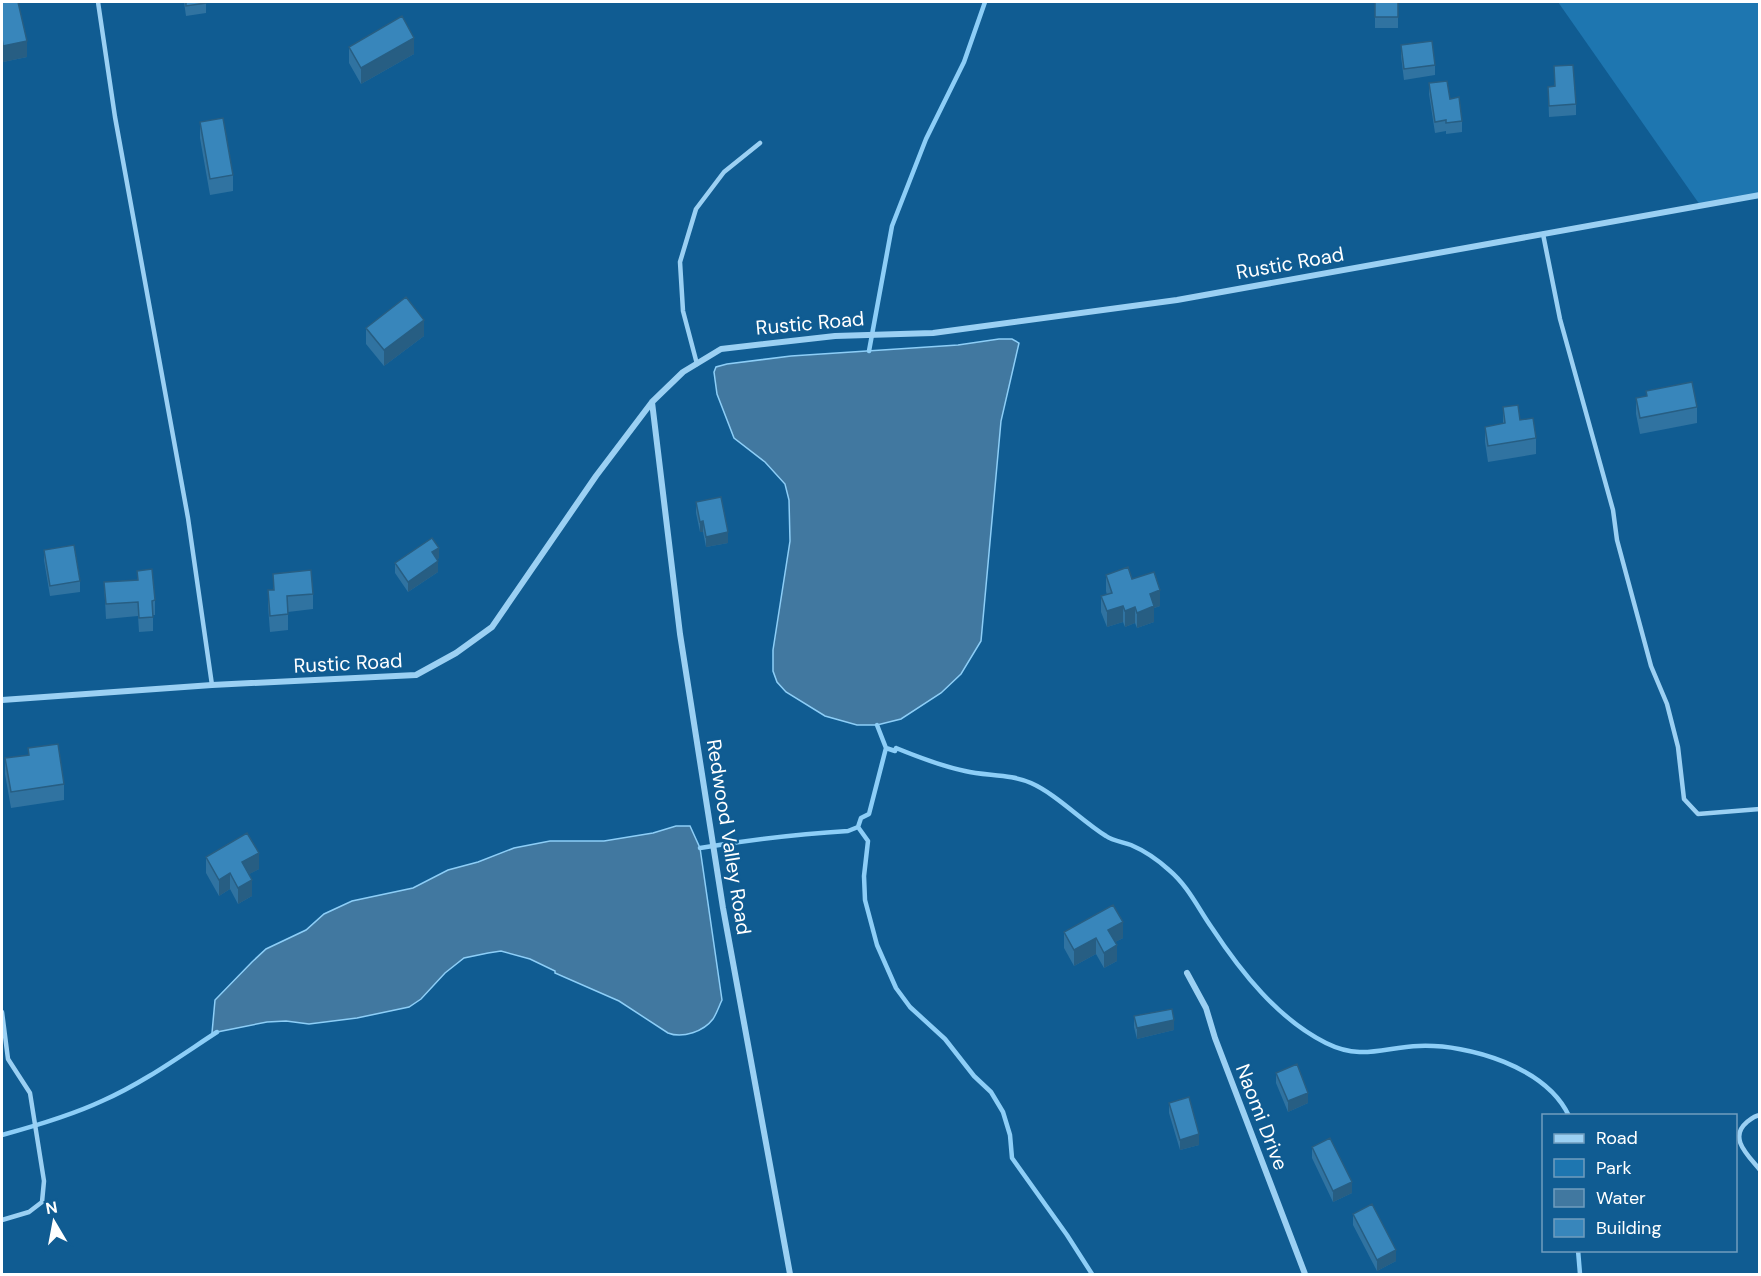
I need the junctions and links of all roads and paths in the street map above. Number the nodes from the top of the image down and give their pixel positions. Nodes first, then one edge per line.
1 (98, 2) edge
2 (760, 143) dead end
3 (1760, 195) edge
4 (1543, 234) junction
5 (698, 364) junction
6 (652, 402) junction
7 (212, 686) junction
8 (2, 700) edge
9 (1760, 809) edge
10 (1187, 973) dead end
11 (2, 1012) edge
12 (1760, 1115) edge
13 (1760, 1170) edge
14 (2, 1220) edge
15 (790, 1275) edge
16 (1305, 1275) edge

1 - 7 lane
2 - 5 lane
3 - 4 street, Rustic Road
4 - 5 street, Rustic Road
4 - 9 lane
5 - 6 street, Rustic Road
6 - 7 street, Rustic Road
6 - 15 street, Redwood Valley Road
7 - 8 street, Rustic Road
10 - 16 street, Naomi Drive
11 - 14 lane
12 - 13 lane

